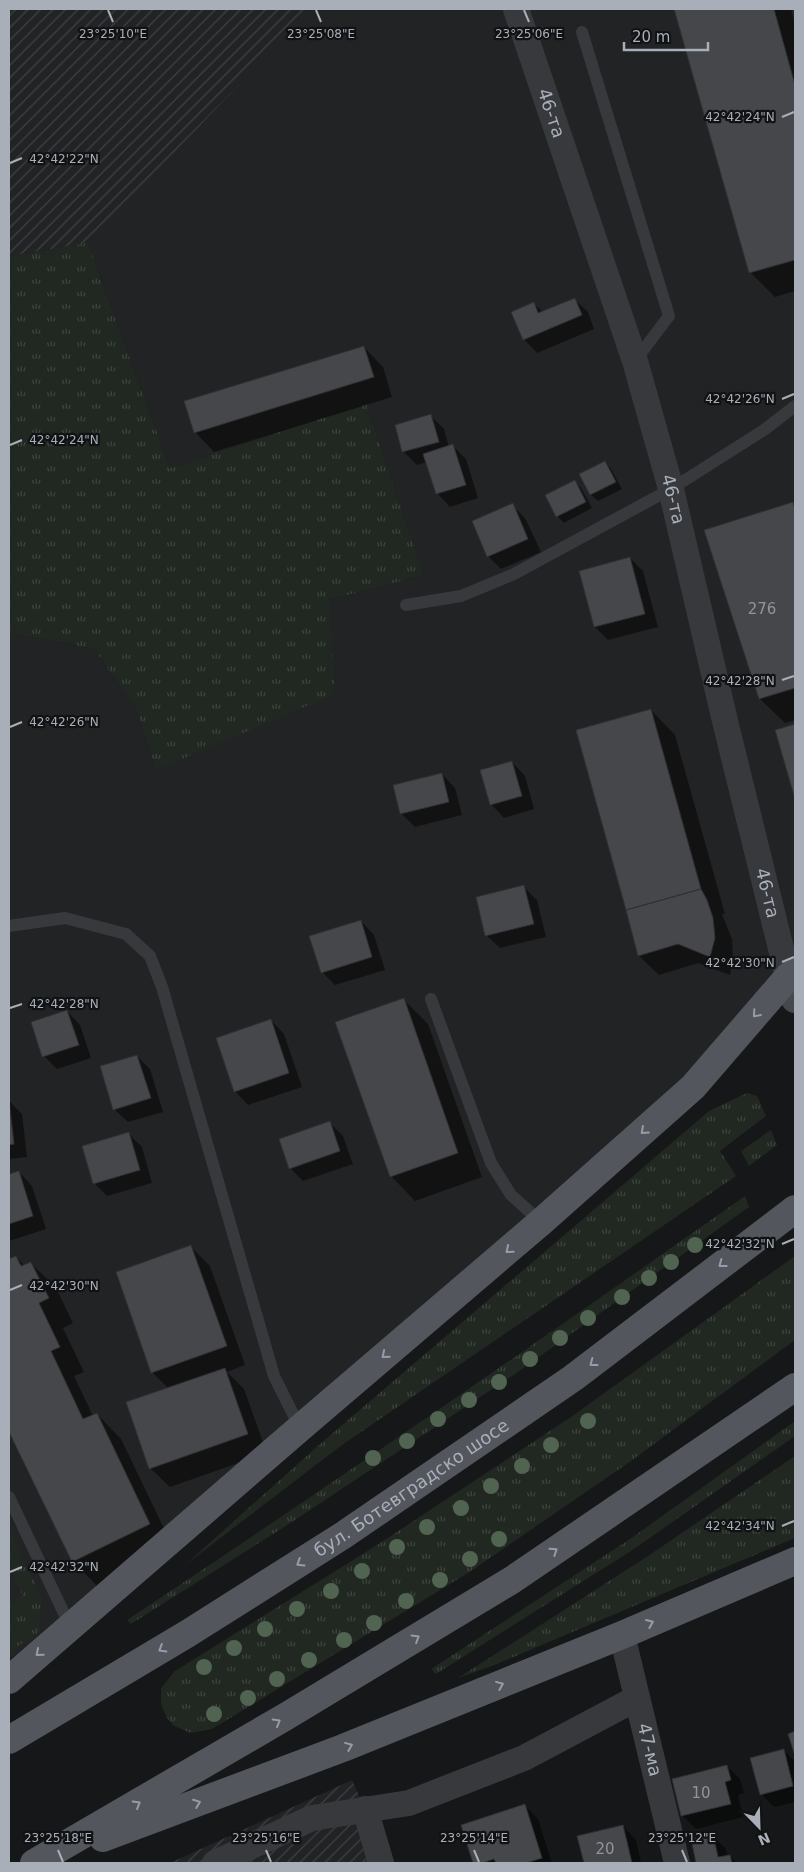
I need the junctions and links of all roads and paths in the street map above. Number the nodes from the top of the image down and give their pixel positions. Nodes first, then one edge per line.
1 (516, 9) edge
2 (582, 32) dead end
3 (634, 360) junction
4 (795, 406) edge
5 (671, 489) junction
6 (406, 605) dead end
7 (9, 926) edge
8 (793, 983) edge
9 (431, 999) dead end
10 (795, 1209) edge
11 (541, 1222) junction
12 (795, 1387) edge
13 (300, 1428) junction
14 (9, 1497) edge
15 (795, 1561) edge
16 (70, 1626) junction
17 (622, 1635) junction
18 (9, 1680) edge
19 (637, 1698) junction
20 (9, 1740) edge
21 (365, 1809) junction
22 (35, 1863) edge
23 (215, 1863) edge
24 (381, 1863) edge
25 (677, 1863) edge

1 - 3 street, 46-та
2 - 3 lane
3 - 5 street, 46-та
4 - 5 lane
5 - 6 lane
5 - 8 street, 46-та
7 - 13 lane
8 -> 11 main road
9 - 11 lane
10 -> 20 main road, бул. Ботевградско шосе
11 -> 13 main road
22 -> 12 main road
13 - 16 main road
14 - 16 lane
17 -> 15 main road
16 -> 18 main road
17 - 19 street, 47-ма
22 -> 17 main road
19 - 21 street
19 - 25 street, 47-ма
21 - 23 street
21 - 24 street

